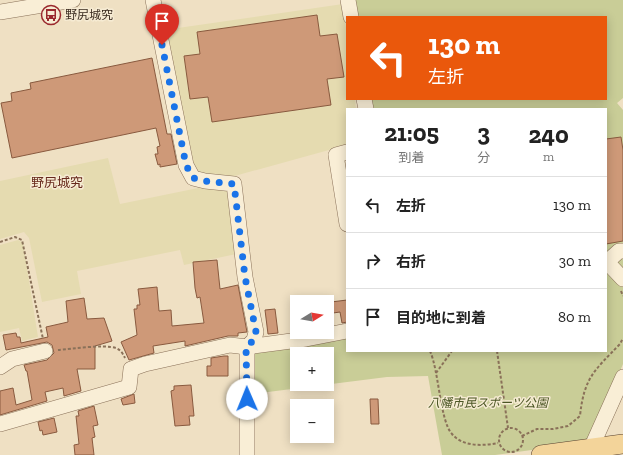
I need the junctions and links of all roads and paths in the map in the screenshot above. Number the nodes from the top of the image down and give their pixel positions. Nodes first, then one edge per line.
1 (73, 0) edge
2 (153, 0) edge
3 (348, 0) edge
4 (0, 12) edge
5 (351, 16) edge
6 (346, 152) edge
7 (346, 218) edge
8 (0, 242) edge
9 (623, 251) edge
10 (607, 261) edge
11 (623, 279) edge
12 (346, 331) edge
13 (623, 338) edge
14 (246, 347) junction
15 (45, 351) junction
16 (430, 352) edge
17 (451, 352) edge
18 (497, 352) edge
19 (0, 367) edge
20 (131, 369) junction
21 (436, 373) junction
22 (623, 377) edge
23 (0, 424) edge
24 (508, 428) junction
25 (522, 436) junction
26 (498, 443) junction
27 (606, 449) edge
28 (512, 453) edge
29 (247, 455) edge
30 (541, 455) edge

1 - 4 street
2 - 14 street
3 - 5 street
6 - 7 street
8 - 15 path
9 - 10 street
10 - 11 street
12 - 14 street
13 - 25 path
14 - 20 street
14 - 29 street
15 - 19 street
15 - 20 path
16 - 21 path
17 - 21 path
18 - 24 path
20 - 23 street
21 - 26 path
22 - 27 street
24 - 25 path
24 - 26 path
25 - 28 path
26 - 28 path
27 - 30 main road

